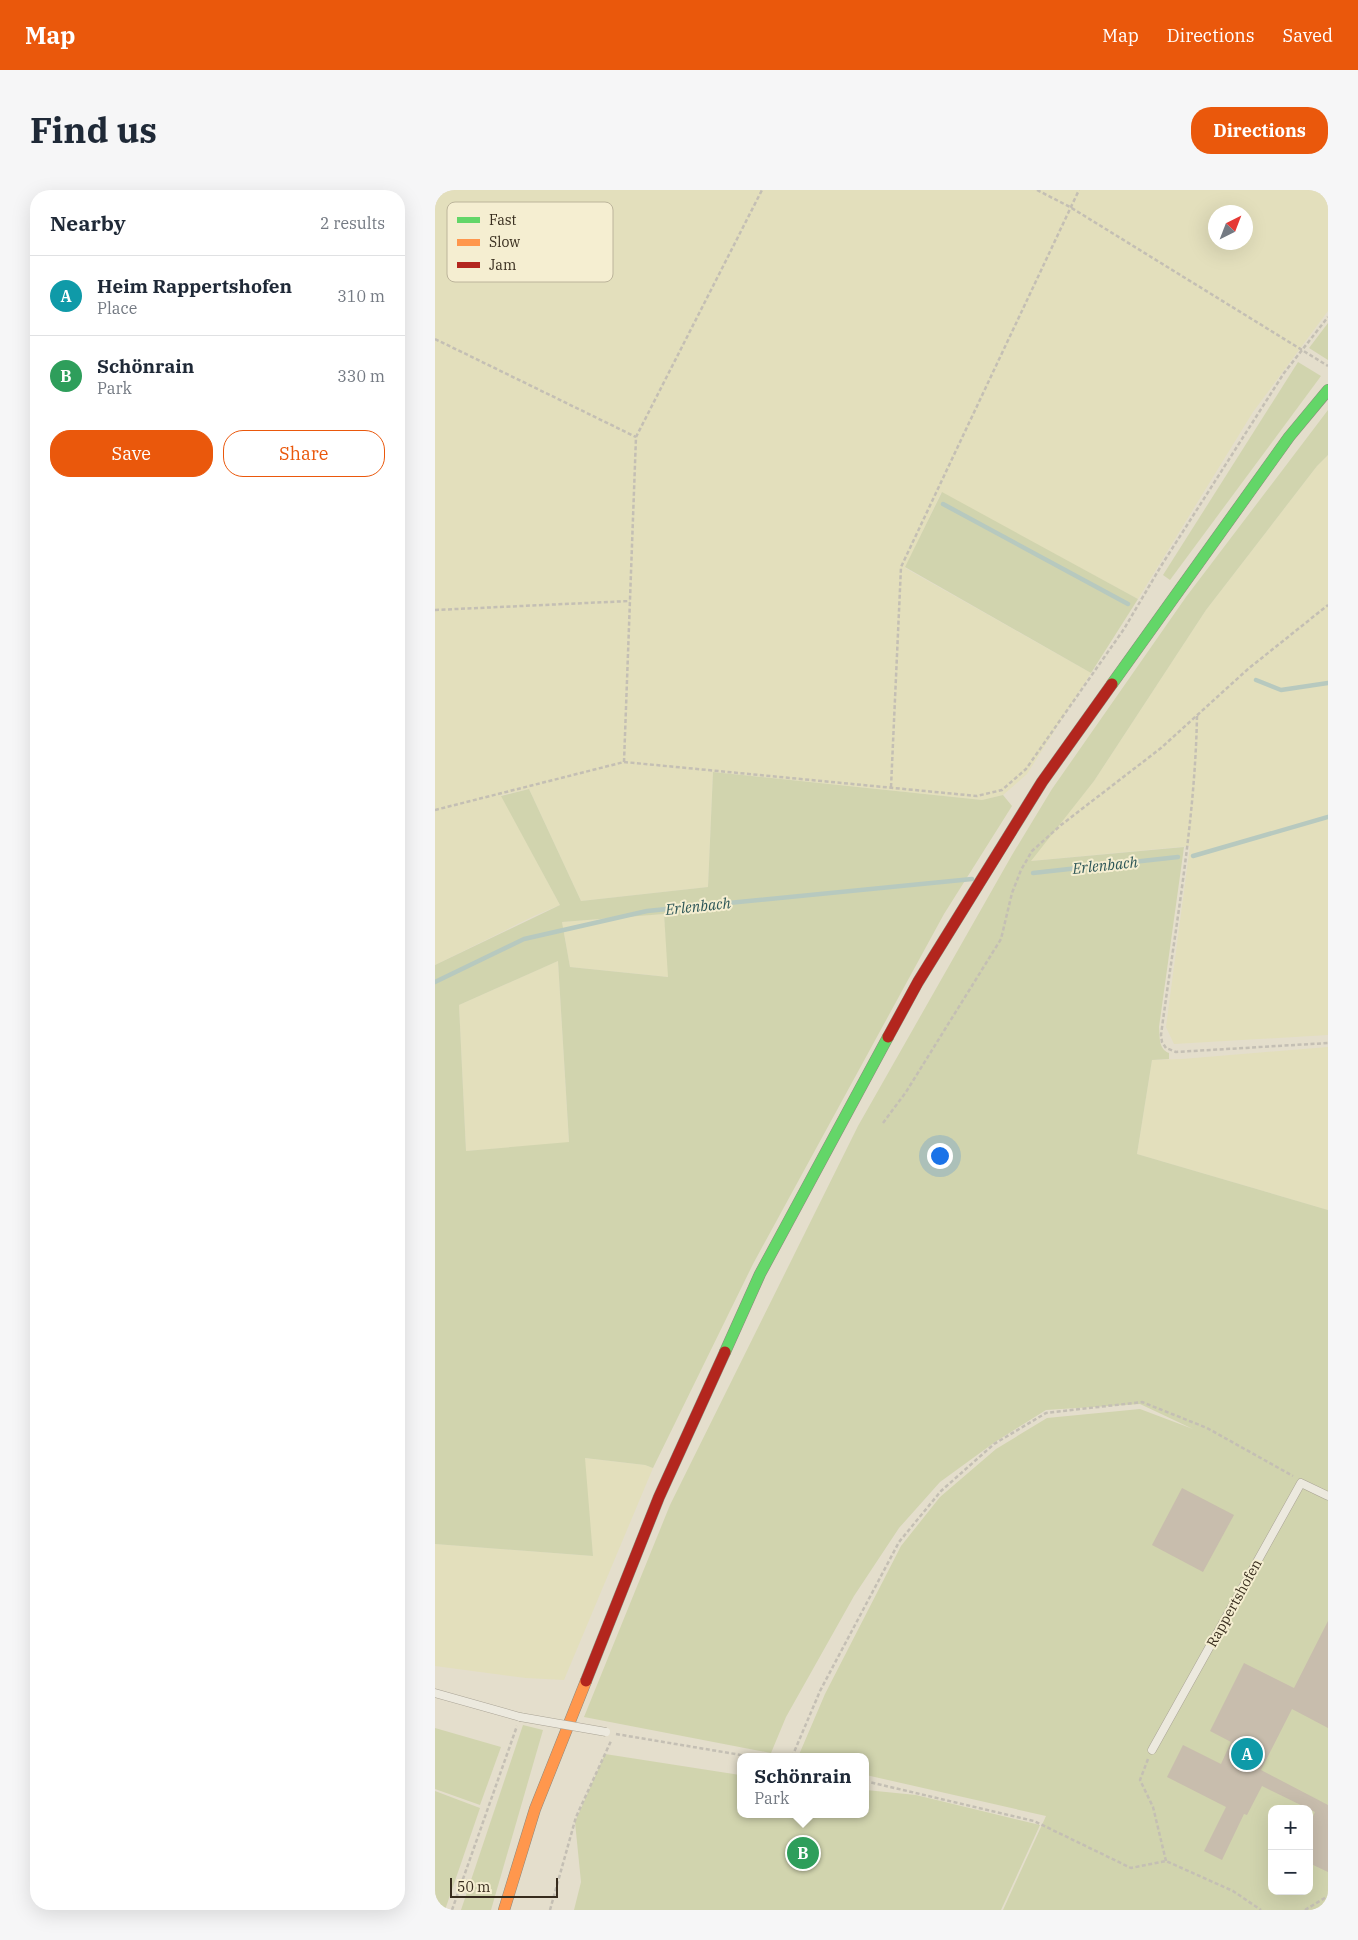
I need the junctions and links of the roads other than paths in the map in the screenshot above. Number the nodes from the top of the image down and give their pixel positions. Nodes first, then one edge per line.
1 (1328, 390) edge
2 (1328, 1496) edge
3 (435, 1693) edge
4 (606, 1732) dead end
5 (1152, 1750) road end
6 (504, 1910) edge

1 - 6 main road
2 - 5 lane, Rappertshofen
3 - 4 lane, bridge

